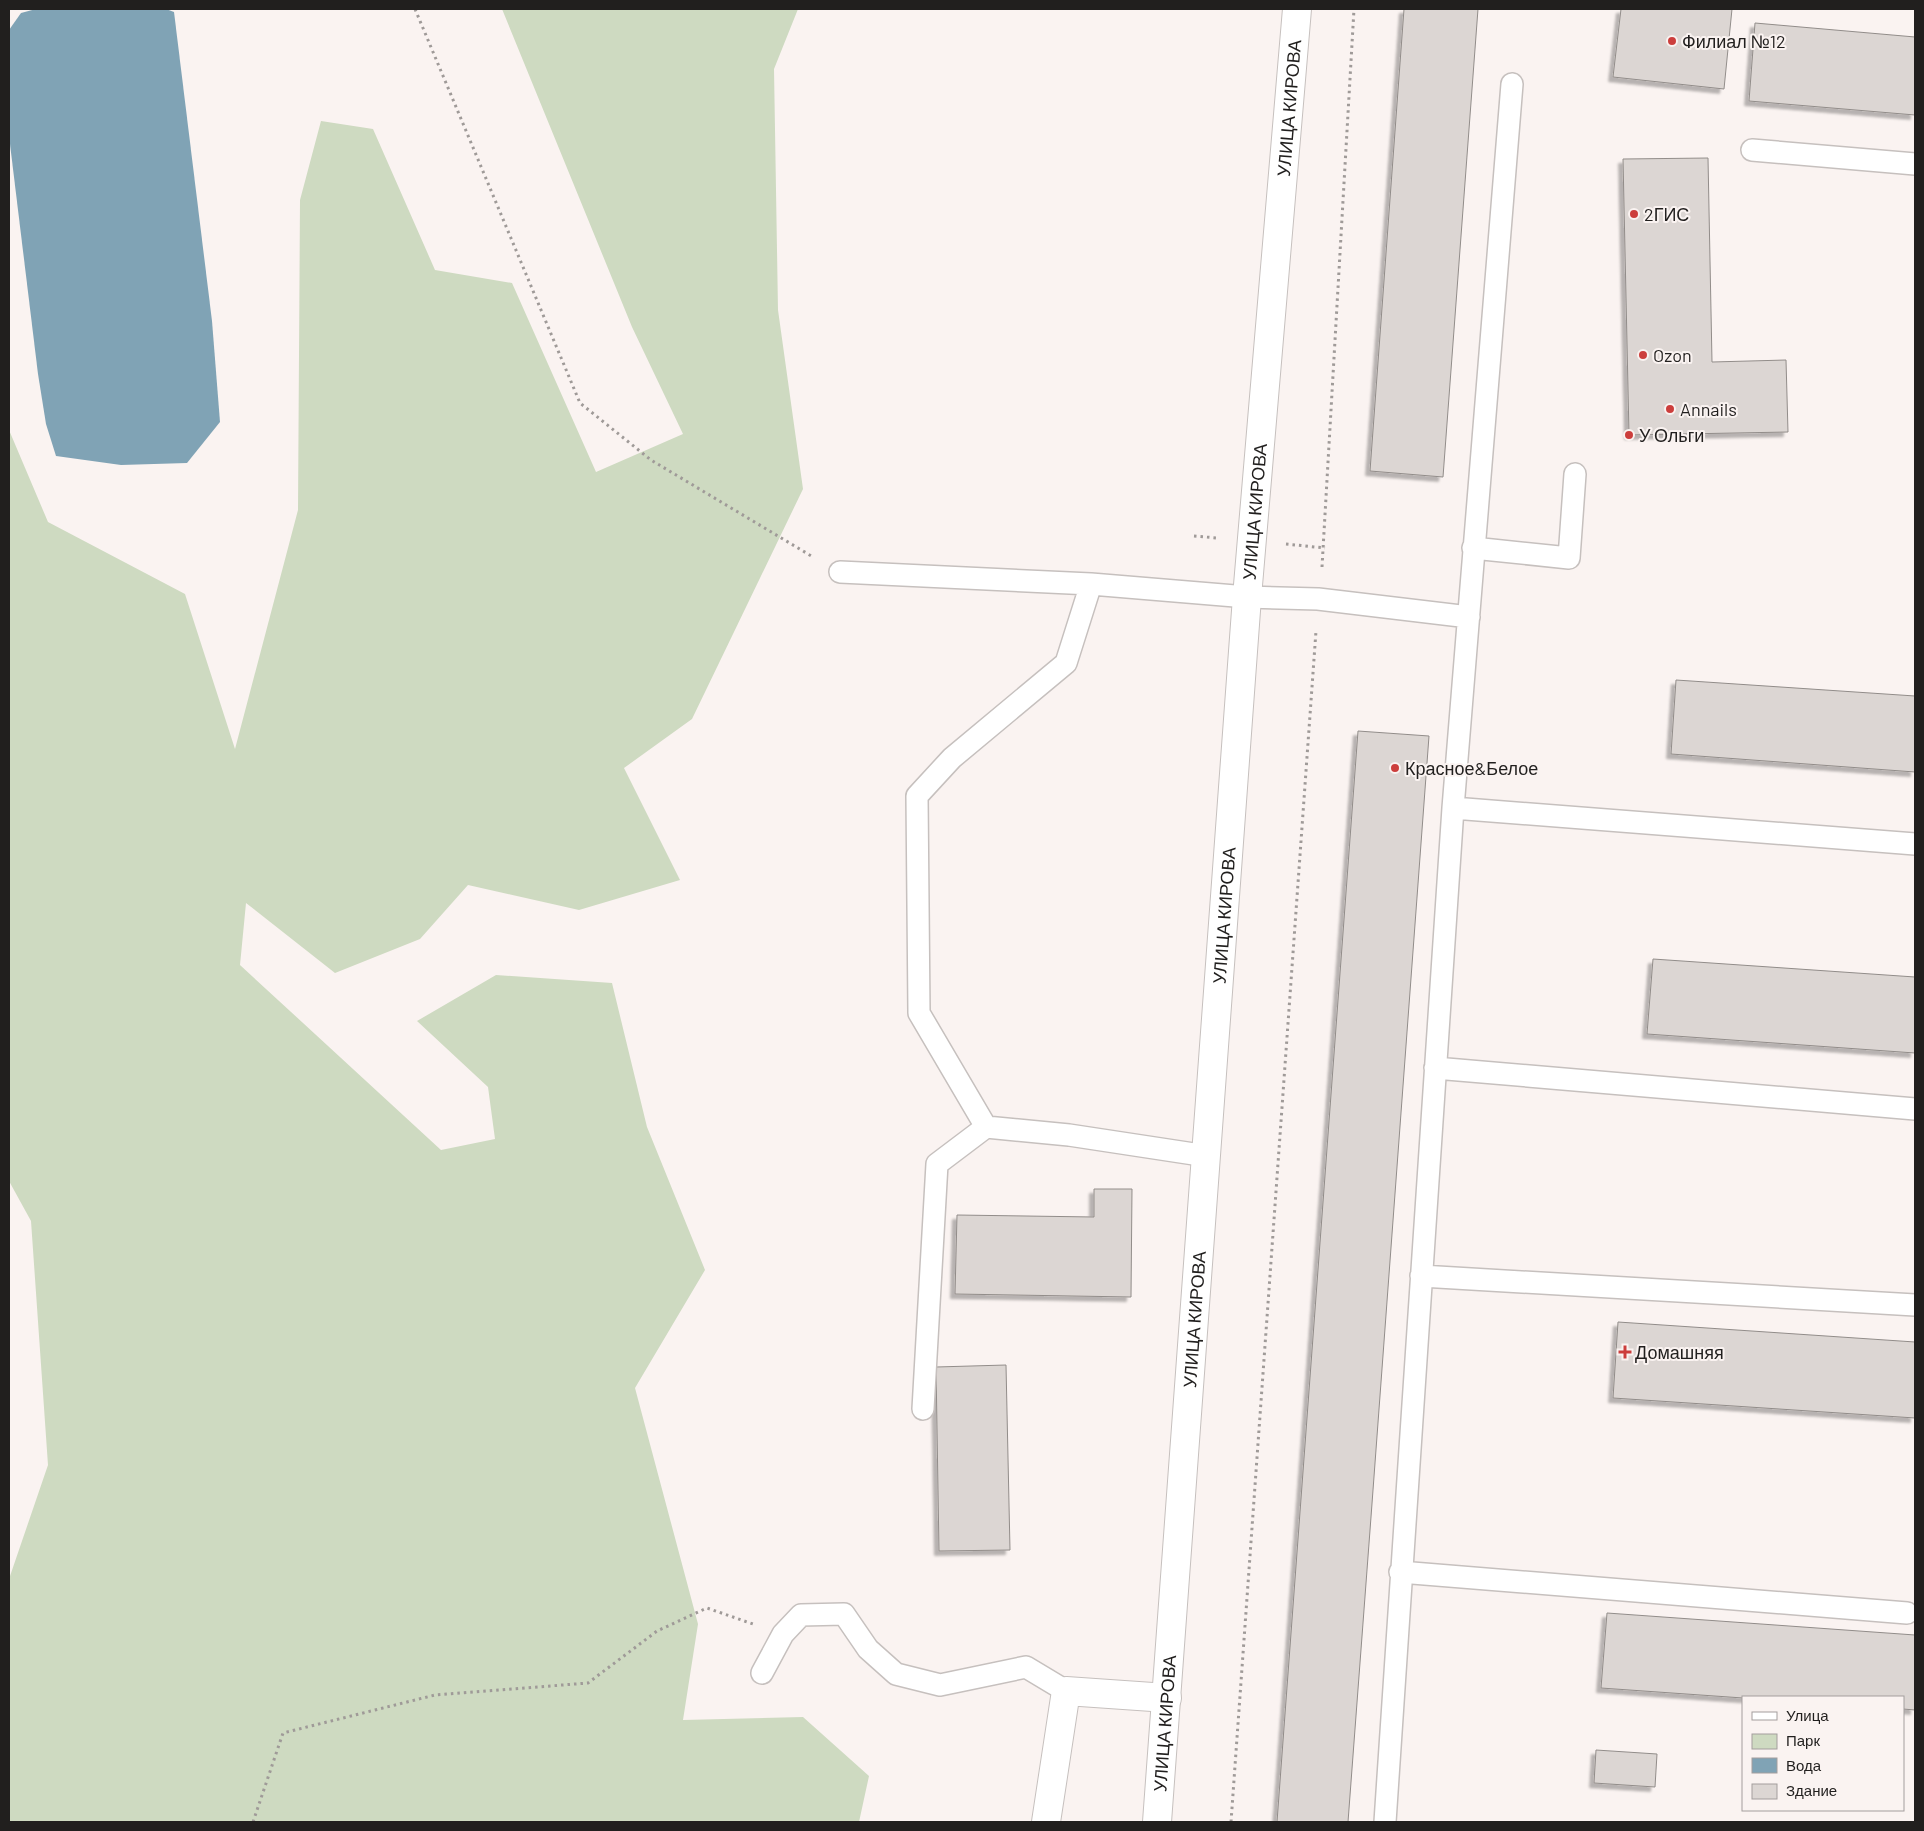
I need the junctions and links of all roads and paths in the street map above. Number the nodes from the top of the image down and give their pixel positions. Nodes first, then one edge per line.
1 (415, 9) edge
2 (1297, 9) edge
3 (1354, 9) edge
4 (1512, 84) dead end
5 (1752, 150) dead end
6 (1915, 164) edge
7 (1575, 474) dead end
8 (1473, 548) junction
9 (840, 572) joint
10 (1091, 584) junction
11 (1247, 597) junction
12 (1318, 599) junction
13 (1469, 617) junction
14 (1453, 808) junction
15 (1915, 844) edge
16 (1435, 1068) junction
17 (1915, 1108) edge
18 (986, 1127) junction
19 (1207, 1156) junction
20 (1421, 1276) junction
21 (1915, 1305) edge
22 (923, 1409) dead end
23 (1400, 1572) junction
24 (1907, 1613) dead end
25 (783, 1634) junction
26 (762, 1673) dead end
27 (1066, 1690) junction
28 (1167, 1698) junction
29 (252, 1822) edge
30 (1046, 1822) edge
31 (1157, 1822) edge
32 (1231, 1822) edge
33 (1385, 1822) edge

1 - 9 path
2 - 11 street, УЛИЦА КИРОВА
3 - 12 path
4 - 8 lane
5 - 6 lane
7 - 8 lane
8 - 13 lane
9 - 10 lane
10 - 11 lane
10 - 18 lane
11 - 12 lane
11 - 19 street, УЛИЦА КИРОВА
12 - 13 lane
12 - 32 path
13 - 14 lane
14 - 15 lane
14 - 16 lane
16 - 17 lane
16 - 20 lane
18 - 19 lane
18 - 22 lane
19 - 28 street, УЛИЦА КИРОВА
20 - 21 lane
20 - 23 lane
23 - 24 lane
23 - 33 lane
25 - 26 lane
25 - 27 lane
25 - 29 path
27 - 28 street
27 - 30 street
28 - 31 street, УЛИЦА КИРОВА

